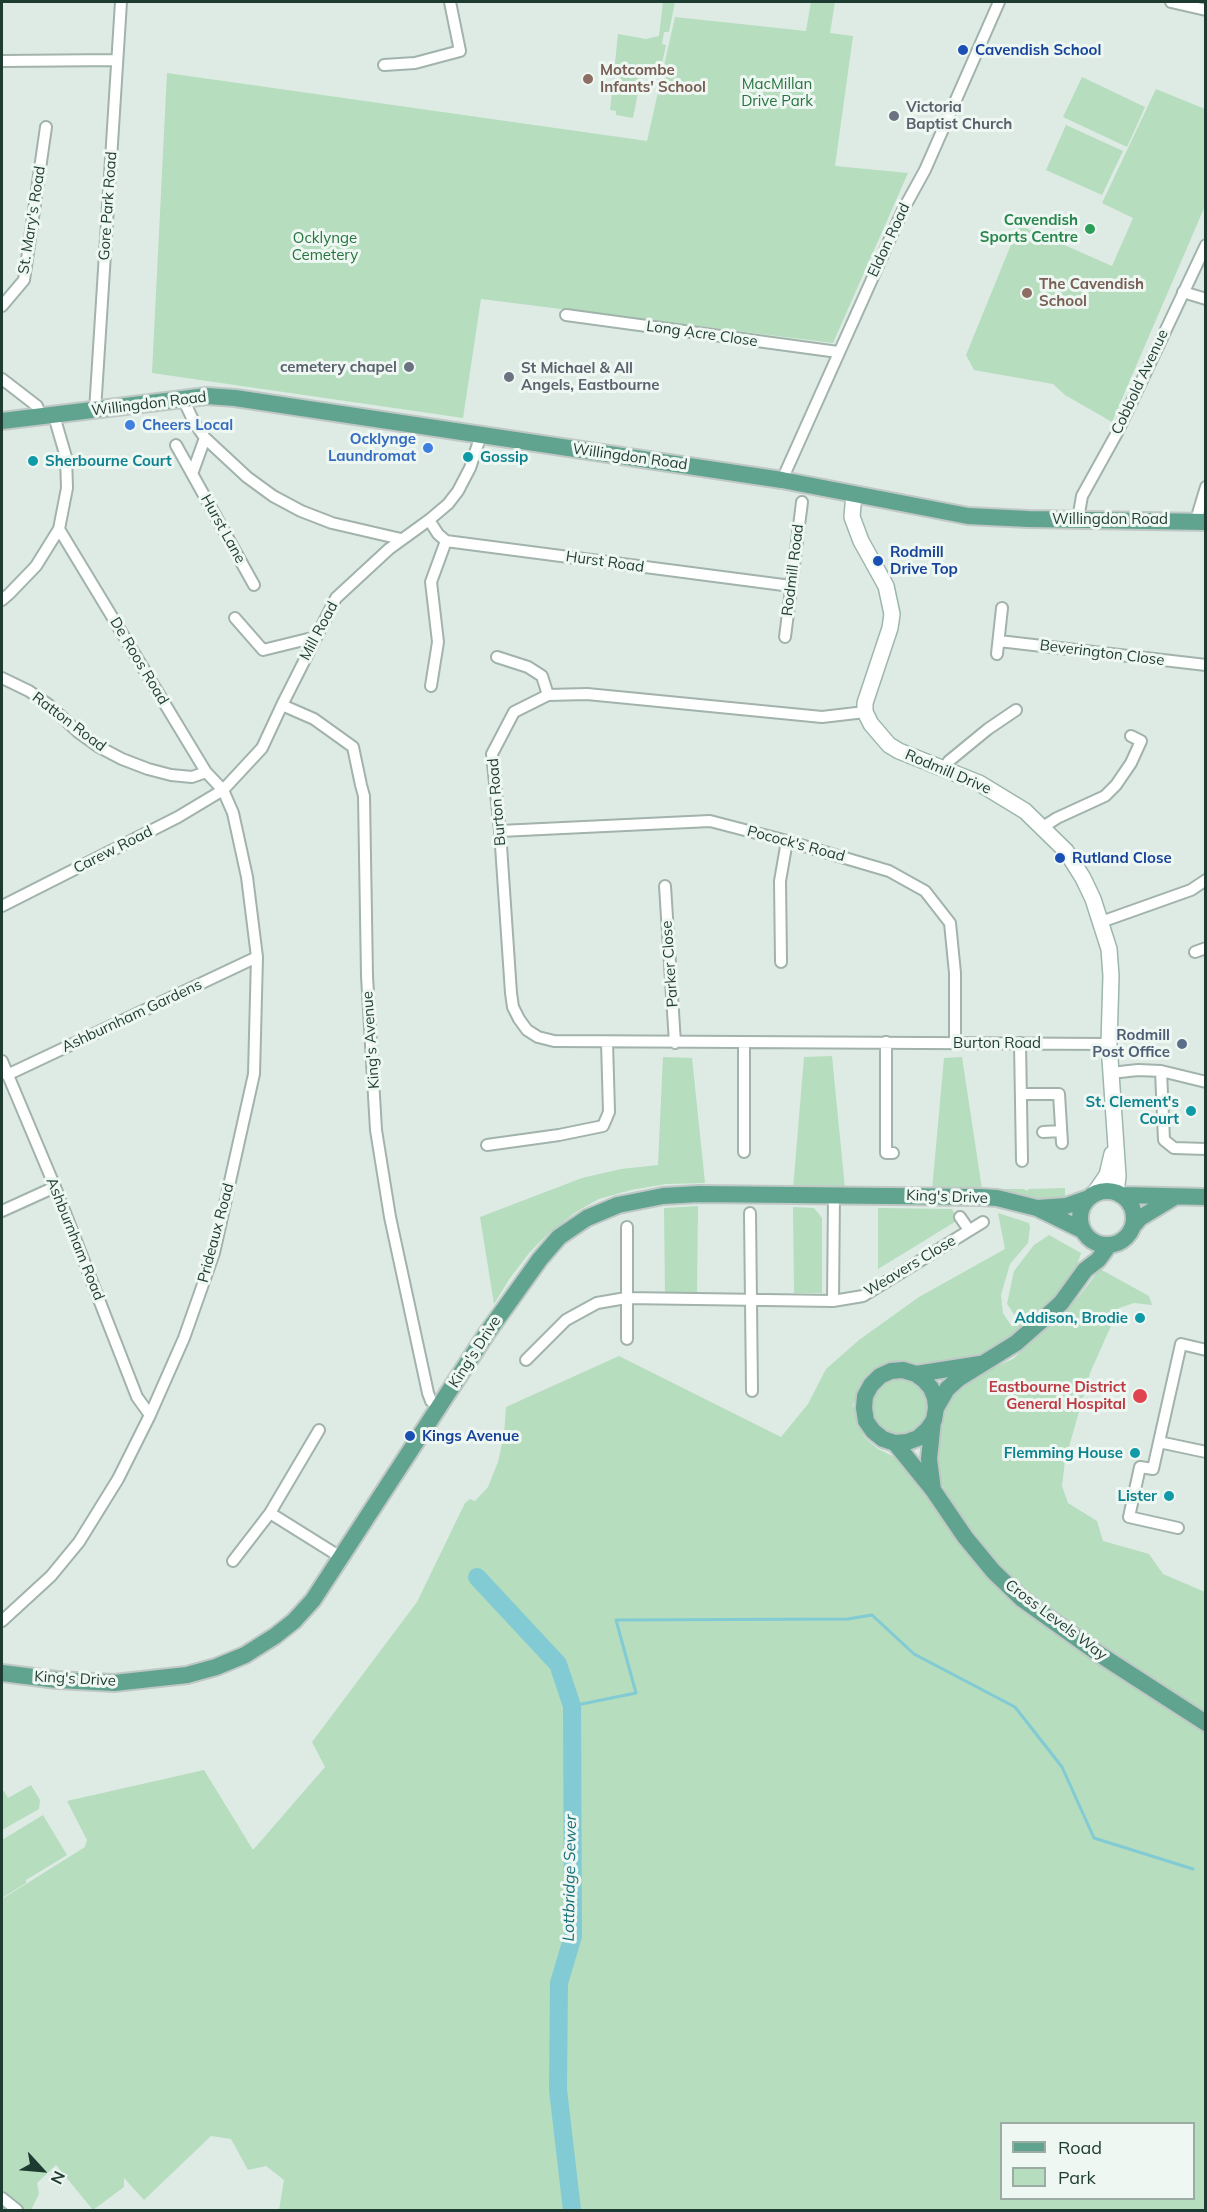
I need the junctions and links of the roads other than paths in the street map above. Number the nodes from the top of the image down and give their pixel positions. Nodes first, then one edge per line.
1 (121, 2) edge
2 (450, 2) edge
3 (999, 2) edge
4 (1171, 2) edge
5 (1206, 10) edge
6 (117, 60) junction
7 (2, 62) edge
8 (384, 65) dead end
9 (46, 127) dead end
10 (1206, 245) edge
11 (1183, 292) junction
12 (1206, 300) edge
13 (2, 306) edge
14 (566, 315) dead end
15 (838, 352) junction
16 (2, 379) edge
17 (183, 399) junction
18 (95, 411) junction
19 (48, 416) junction
20 (2, 421) edge
21 (481, 435) junction
22 (205, 438) junction
23 (176, 445) dead end
24 (192, 474) junction
25 (782, 480) junction
26 (1206, 487) edge
27 (854, 494) junction
28 (802, 502) dead end
29 (1078, 519) junction
30 (429, 520) junction
31 (1201, 521) edge
32 (60, 529) junction
33 (401, 539) junction
34 (446, 541) junction
35 (254, 585) dead end
36 (791, 586) junction
37 (2, 600) edge
38 (1002, 608) dead end
39 (235, 618) dead end
40 (316, 637) junction
41 (785, 637) dead end
42 (999, 641) junction
43 (997, 654) dead end
44 (497, 657) dead end
45 (1206, 665) edge
46 (2, 678) edge
47 (431, 686) dead end
48 (548, 695) junction
49 (282, 705) junction
50 (1016, 710) dead end
51 (865, 712) junction
52 (1131, 736) dead end
53 (944, 769) junction
54 (206, 772) junction
55 (223, 790) junction
56 (1043, 827) junction
57 (500, 831) junction
58 (787, 841) junction
59 (1205, 882) edge
60 (665, 886) dead end
61 (2, 906) edge
62 (1101, 922) junction
63 (257, 957) junction
64 (781, 962) dead end
65 (607, 1042) junction
66 (744, 1042) junction
67 (886, 1042) junction
68 (675, 1043) junction
69 (955, 1043) junction
70 (1020, 1043) junction
71 (1109, 1044) junction
72 (2, 1060) edge
73 (1161, 1071) junction
74 (1111, 1073) junction
75 (7, 1075) junction
76 (1206, 1082) edge
77 (1021, 1094) junction
78 (1043, 1131) dead end
79 (1115, 1142) junction
80 (487, 1145) dead end
81 (1206, 1149) edge
82 (744, 1152) dead end
83 (893, 1153) dead end
84 (1022, 1161) dead end
85 (55, 1187) junction
86 (1119, 1194) junction
87 (834, 1195) junction
88 (1091, 1196) junction
89 (1174, 1197) junction
90 (1206, 1197) edge
91 (1037, 1208) junction
92 (2, 1211) edge
93 (750, 1213) dead end
94 (960, 1217) dead end
95 (983, 1222) dead end
96 (1132, 1226) junction
97 (627, 1227) dead end
98 (969, 1230) junction
99 (1084, 1232) junction
100 (1109, 1245) junction
101 (1085, 1269) junction
102 (626, 1298) junction
103 (751, 1299) junction
104 (833, 1301) junction
105 (627, 1339) dead end
106 (1206, 1350) edge
107 (526, 1360) dead end
108 (984, 1364) junction
109 (915, 1374) junction
110 (752, 1391) dead end
111 (439, 1407) junction
112 (935, 1414) junction
113 (150, 1415) junction
114 (319, 1430) dead end
115 (1159, 1442) junction
116 (895, 1443) junction
117 (1206, 1452) edge
118 (933, 1490) junction
119 (270, 1513) junction
120 (1178, 1528) dead end
121 (342, 1558) junction
122 (233, 1561) dead end
123 (2, 1621) edge
124 (2, 1673) edge
125 (1206, 1723) edge
126 (2, 2198) edge
127 (16, 2211) edge

1 - 6 street, Gore Park Road
2 - 8 street
3 - 15 street, Eldon Road
4 - 5 street
6 - 7 street
6 - 18 street, Gore Park Road
9 - 13 street, St. Mary's Road
10 - 11 street, Cobbold Avenue
11 - 12 street
11 - 29 street, Cobbold Avenue
14 - 15 street, Long Acre Close
15 - 25 street, Eldon Road
16 - 19 street
17 - 18 main road, Willingdon Road
17 - 21 main road, Willingdon Road
17 - 22 street
18 - 19 main road, Willingdon Road
19 - 20 main road, Willingdon Road
19 - 32 street
21 - 25 main road, Willingdon Road
21 - 30 street, Mill Road
22 - 24 street
22 - 33 street
23 - 24 street, Hurst Lane
24 - 35 street, Hurst Lane
25 - 27 main road, Willingdon Road
26 - 31 street
27 - 29 main road, Willingdon Road
27 - 51 street
28 - 36 street, Rodmill Road
29 - 31 main road, Willingdon Road
30 - 33 street, Mill Road
30 - 34 street
32 - 37 street
32 - 54 street, De Roos Road
33 - 40 street, Mill Road
34 - 36 street, Hurst Road
34 - 47 street
36 - 41 street, Rodmill Road
38 - 42 street
39 - 40 street
40 - 49 street, Mill Road
42 - 43 street
42 - 45 street, Beverington Close
44 - 48 street
46 - 54 street, Ratton Road
48 - 51 street, Burton Road
48 - 57 street, Burton Road
49 - 55 street, Mill Road
49 - 111 street, King's Avenue
50 - 53 street
51 - 53 street, Rodmill Drive
52 - 56 street
53 - 56 street, Rodmill Drive
54 - 55 street, De Roos Road
55 - 61 street, Carew Road
55 - 63 street, Prideaux Road
56 - 62 street, Rodmill Drive
57 - 58 street, Pocock's Road
57 - 65 street, Burton Road
58 - 64 street
58 - 69 street, Pocock's Road
59 - 62 street
60 - 68 street, Parker Close
62 - 71 street, Rodmill Drive
63 - 75 street, Ashburnham Gardens
63 - 113 street, Prideaux Road
65 - 68 street, Burton Road
65 - 80 street
66 - 67 street, Burton Road
66 - 68 street, Burton Road
66 - 82 street
67 - 69 street, Burton Road
67 - 83 street
69 - 70 street, Burton Road
70 - 71 street, Burton Road
70 - 77 street
71 - 74 street, Rodmill Drive
72 - 75 street, Ashburnham Road
73 - 74 street
73 - 76 street
73 - 81 street
74 - 79 street, Rodmill Drive
75 - 85 street, Ashburnham Road
77 - 78 street
77 - 84 street
79 - 86 street, Rodmill Drive
79 - 88 street, Rodmill Drive
85 - 92 street
85 - 113 street, Ashburnham Road
86 - 88 main road
86 - 89 main road
86 - 96 main road
87 - 91 main road, King's Drive
87 - 104 street
87 - 111 main road, King's Drive
88 - 91 main road, King's Drive
88 - 99 main road
89 - 90 main road
89 - 96 main road
91 - 99 main road, King's Drive
93 - 103 street
94 - 98 street
95 - 98 street, Weavers Close
96 - 100 main road
97 - 102 street
98 - 104 street, Weavers Close
99 - 100 main road
99 - 101 main road
100 - 101 main road, Cross Levels Way
101 - 108 main road, Cross Levels Way
102 - 103 street, Weavers Close
102 - 105 street
102 - 107 street, Weavers Close
103 - 104 street, Weavers Close
103 - 110 street
106 - 115 street
108 - 109 main road, Cross Levels Way
108 - 112 main road, Cross Levels Way
109 - 112 main road, Cross Levels Way
109 - 116 main road, Cross Levels Way
111 - 121 main road, King's Drive
112 - 116 main road, Cross Levels Way
112 - 118 main road, Cross Levels Way
113 - 123 street, Prideaux Road
114 - 119 street
115 - 117 street
115 - 120 street
116 - 118 main road, Cross Levels Way
118 - 125 main road, Cross Levels Way
119 - 121 street
119 - 122 street
121 - 124 main road, King's Drive
126 - 127 street

